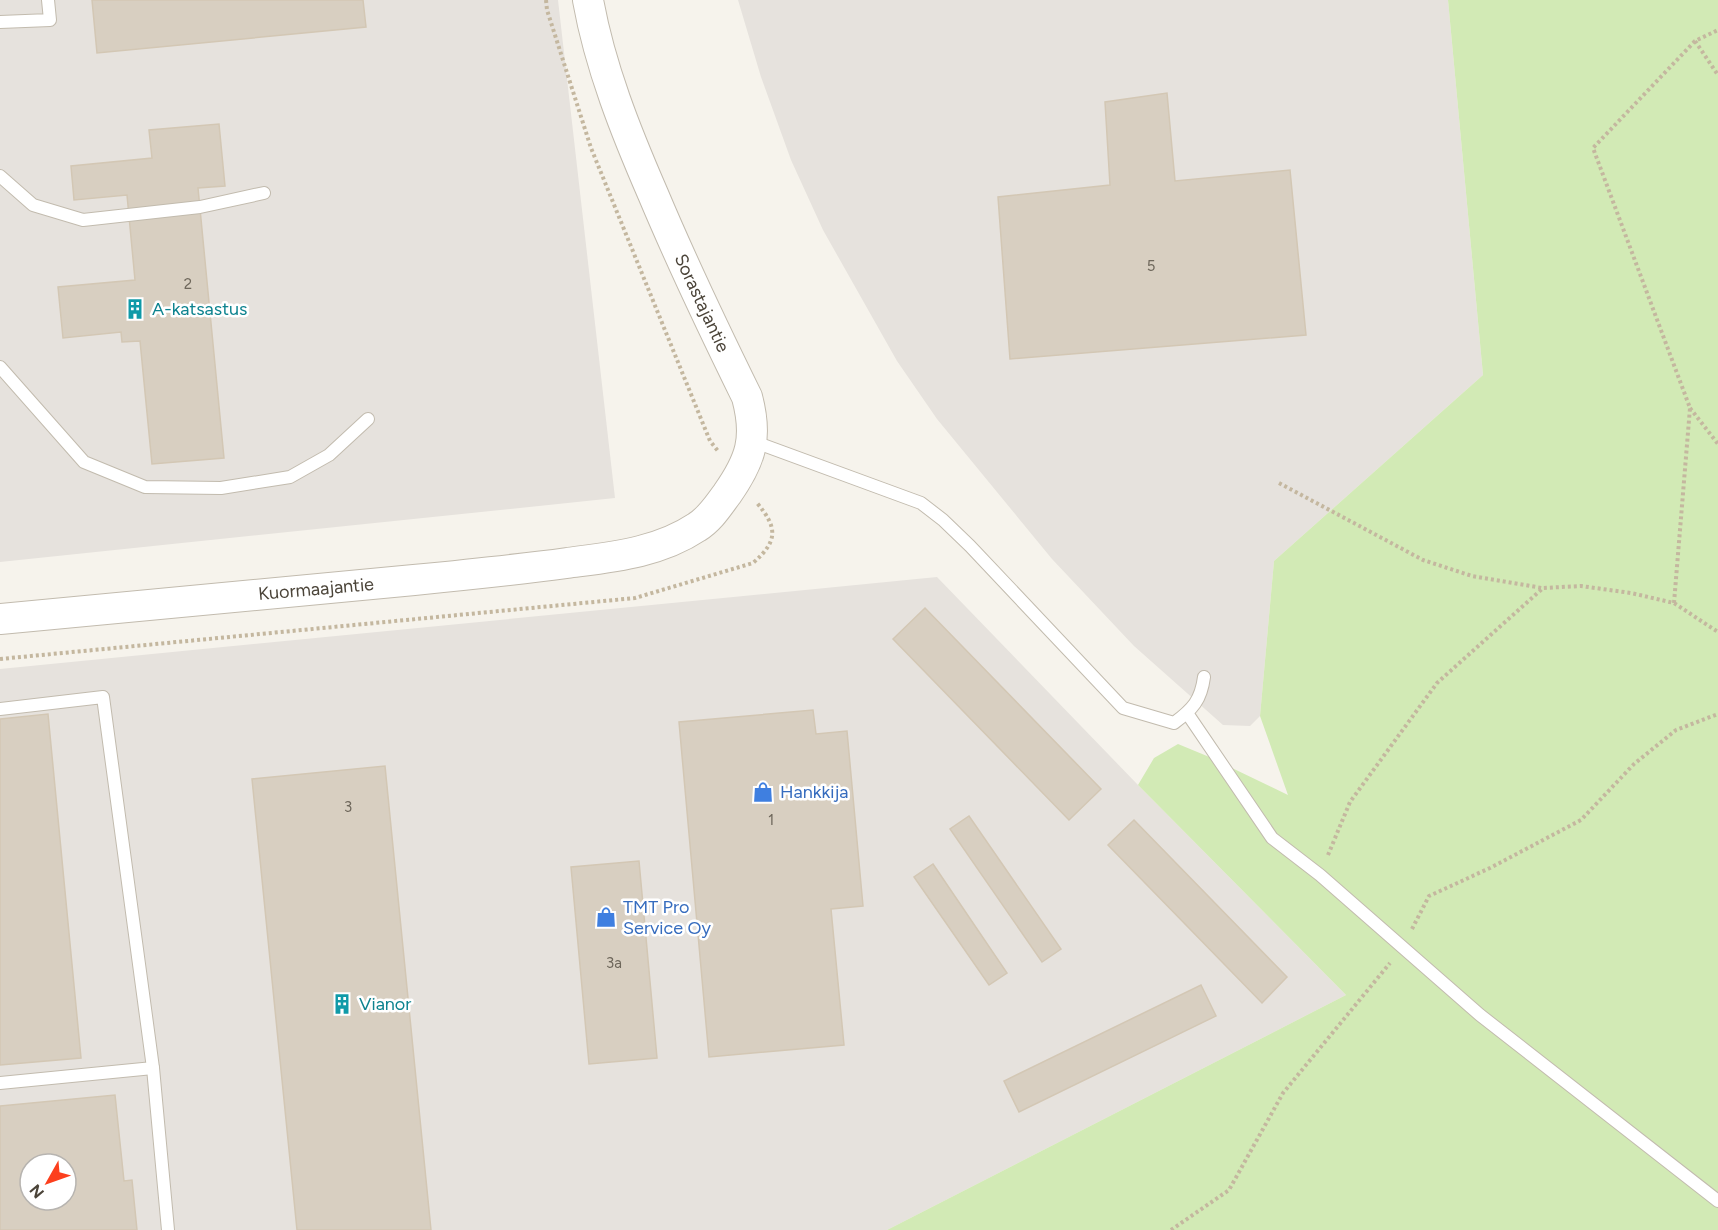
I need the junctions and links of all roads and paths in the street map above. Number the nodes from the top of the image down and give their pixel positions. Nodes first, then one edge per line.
1 (48, 0) edge
2 (546, 0) edge
3 (588, 0) edge
4 (0, 22) edge
5 (1718, 30) edge
6 (1695, 41) junction
7 (1718, 75) edge
8 (0, 176) edge
9 (264, 193) dead end
10 (0, 367) edge
11 (1690, 408) junction
12 (368, 419) dead end
13 (752, 441) junction
14 (1718, 444) edge
15 (737, 480) junction
16 (1279, 483) dead end
17 (632, 554) joint
18 (1543, 588) junction
19 (1674, 603) junction
20 (0, 618) edge
21 (1718, 632) edge
22 (0, 659) edge
23 (1204, 677) dead end
24 (0, 709) edge
25 (1187, 713) junction
26 (1718, 714) edge
27 (1320, 875) junction
28 (1401, 949) junction
29 (153, 1068) junction
30 (0, 1083) edge
31 (1718, 1201) edge
32 (168, 1230) edge
33 (1171, 1230) edge

1 - 4 lane
2 - 15 path
3 - 13 street, Sorastajantie
5 - 6 path
6 - 7 path
6 - 11 path
8 - 9 lane
10 - 12 lane
11 - 14 path
11 - 19 path
13 - 15 street, Sorastajantie
13 - 25 lane
15 - 17 street, Sorastajantie
15 - 22 path
16 - 18 path
17 - 20 street, Kuormaajantie
18 - 19 path
18 - 27 path
19 - 21 path
23 - 25 lane
24 - 29 lane
25 - 27 lane
26 - 28 path
27 - 28 lane
28 - 31 lane
28 - 33 path
29 - 30 lane
29 - 32 lane

